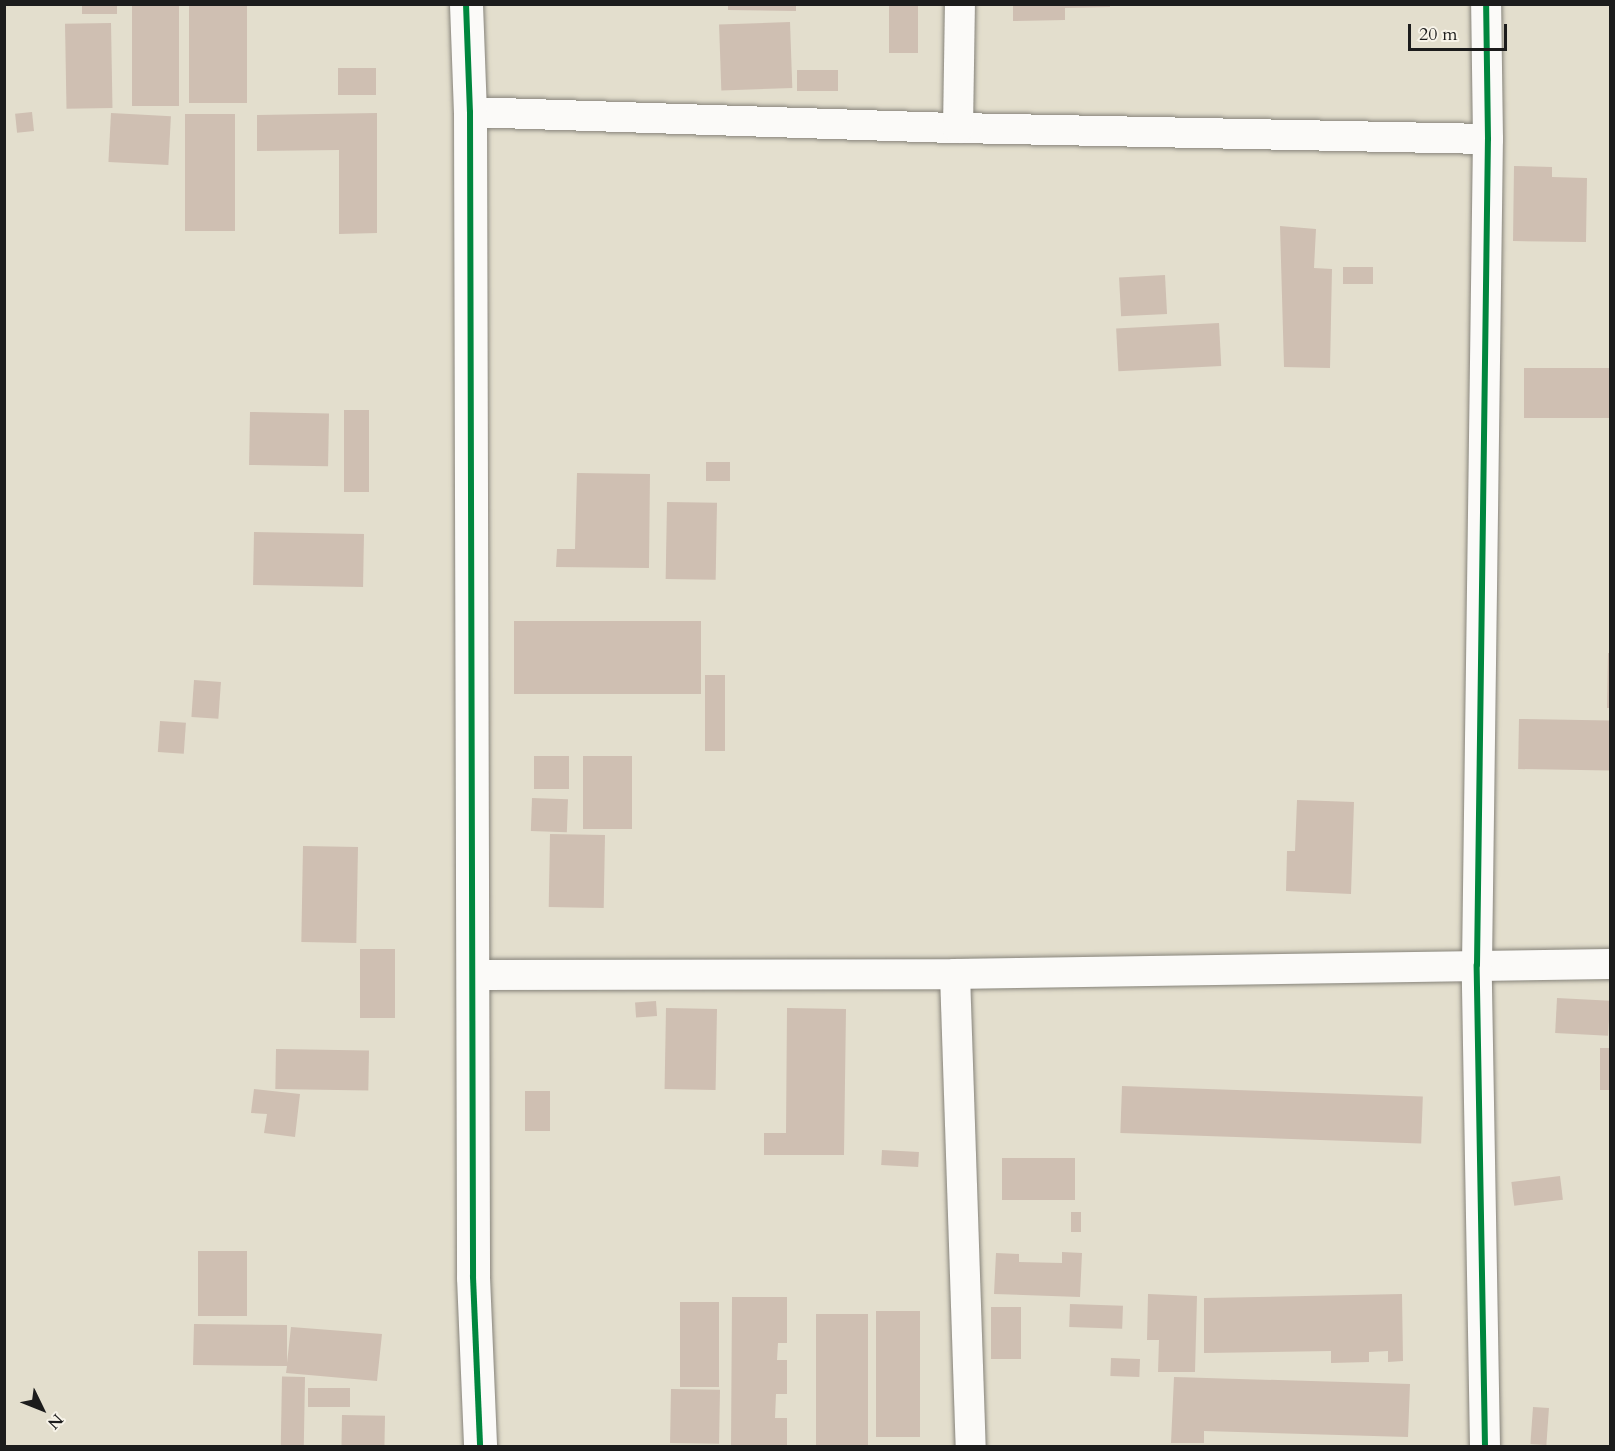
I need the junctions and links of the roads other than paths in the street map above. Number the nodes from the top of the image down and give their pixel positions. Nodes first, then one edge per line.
1 (466, 4) edge
2 (960, 4) edge
3 (1486, 4) edge
4 (470, 112) junction
5 (958, 128) junction
6 (1488, 139) junction
7 (1611, 964) edge
8 (1477, 965) junction
9 (955, 974) junction
10 (474, 975) junction
11 (480, 1446) edge
12 (971, 1446) edge
13 (1485, 1446) edge

1 - 4 street
2 - 5 street
3 - 6 street
4 - 5 street
4 - 10 street
5 - 6 street
6 - 8 street
7 - 8 street
8 - 9 street
8 - 13 street
9 - 10 street
9 - 12 street
10 - 11 street

